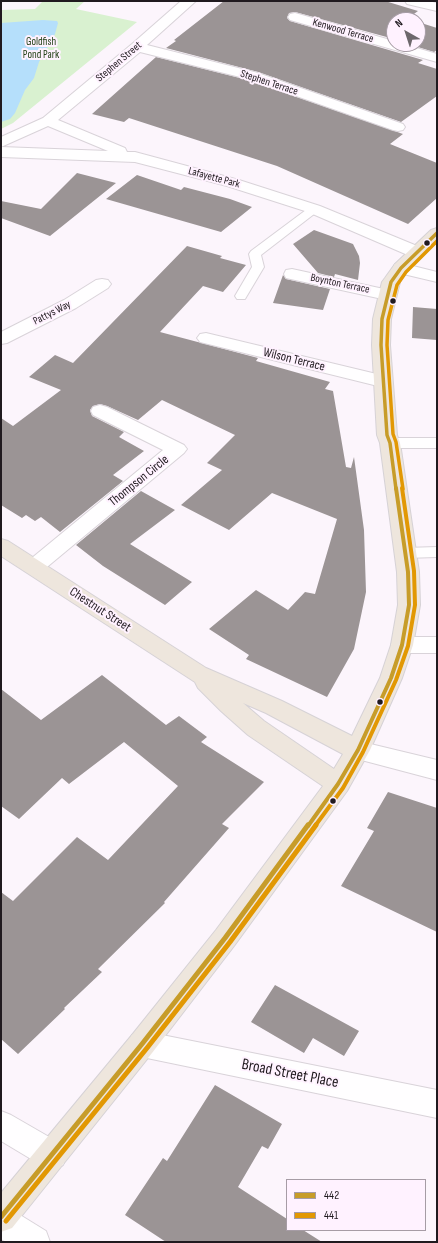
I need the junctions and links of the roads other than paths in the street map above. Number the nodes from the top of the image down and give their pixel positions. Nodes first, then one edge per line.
1 (189, 1) edge
2 (412, 1) edge
3 (437, 7) edge
4 (296, 17) dead end
5 (137, 47) junction
6 (437, 58) edge
7 (48, 121) junction
8 (398, 127) dead end
9 (1, 143) edge
10 (1, 152) edge
11 (135, 157) junction
12 (314, 209) junction
13 (437, 233) edge
14 (416, 252) junction
15 (401, 268) junction
16 (292, 274) dead end
17 (437, 277) edge
18 (102, 284) dead end
19 (387, 295) junction
20 (241, 296) dead end
21 (206, 338) dead end
22 (1, 339) edge
23 (382, 381) junction
24 (100, 411) dead end
25 (390, 443) junction
26 (437, 444) edge
27 (3, 550) edge
28 (437, 552) edge
29 (405, 553) junction
30 (34, 567) junction
31 (402, 645) junction
32 (437, 645) edge
33 (198, 674) junction
34 (358, 750) junction
35 (437, 770) edge
36 (338, 784) junction
37 (142, 1044) junction
38 (437, 1104) edge
39 (1, 1125) edge
40 (52, 1155) junction
41 (1, 1217) edge
42 (1, 1222) edge
43 (35, 1242) edge

1 - 5 street, Stephen Street
2 - 3 street
4 - 6 street, Kenwood Terrace
5 - 7 street, Stephen Street
5 - 8 street, Stephen Terrace
7 - 9 street, Stephen Street
7 - 11 street
10 - 11 street, Lafayette Park
11 - 12 street, Lafayette Park
12 - 14 street, Lafayette Park
12 - 20 lane
13 - 14 main road
14 - 15 main road
15 - 17 street
15 - 19 main road
16 - 19 street, Boynton Terrace
18 - 22 street, Pattys Way
19 - 23 main road
21 - 23 street, Wilson Terrace
23 - 25 main road
24 - 30 street, Thompson Circle
25 - 26 lane
25 - 29 main road
27 - 30 main road, Chestnut Street
28 - 29 lane
29 - 31 main road
30 - 33 main road, Chestnut Street
31 - 32 street
31 - 34 main road
33 - 34 main road, Chestnut Street
33 - 36 main road, Chestnut Street
34 - 35 street
34 - 36 main road
36 - 37 main road
37 - 38 street, Broad Street Place
37 - 40 main road
39 - 40 street
40 - 41 main road
42 - 43 street

